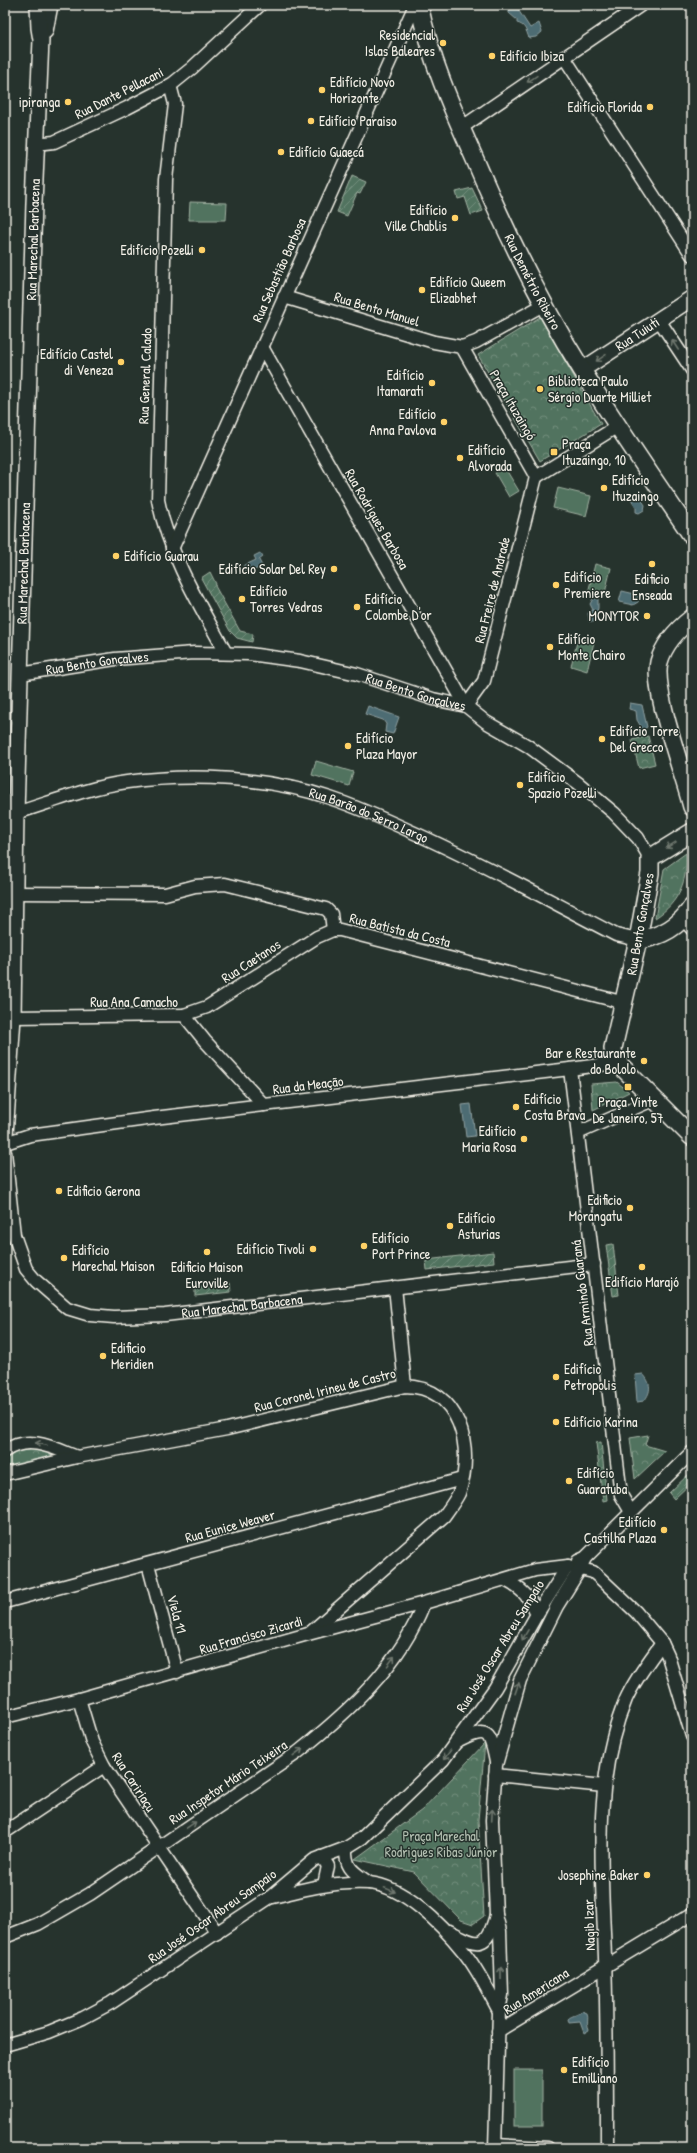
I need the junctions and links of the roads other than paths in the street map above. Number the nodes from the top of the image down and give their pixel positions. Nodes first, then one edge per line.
1 (38, 5) edge
2 (50, 5) edge
3 (260, 5) edge
4 (415, 5) edge
5 (420, 5) edge
6 (641, 5) edge
7 (41, 40) junction
8 (564, 57) junction
9 (170, 85) junction
10 (461, 128) junction
11 (36, 144) junction
12 (692, 255) edge
13 (284, 297) junction
14 (692, 298) edge
15 (545, 304) junction
16 (659, 320) junction
17 (262, 347) junction
18 (462, 347) junction
19 (582, 370) junction
20 (692, 370) edge
21 (618, 426) junction
22 (536, 477) junction
23 (692, 536) edge
24 (172, 549) junction
25 (692, 618) edge
26 (226, 653) junction
27 (20, 674) junction
28 (466, 706) junction
29 (692, 808) edge
30 (10, 813) edge
31 (692, 832) edge
32 (650, 858) junction
33 (15, 893) junction
34 (689, 919) edge
35 (333, 930) junction
36 (638, 940) junction
37 (625, 1003) junction
38 (184, 1015) junction
39 (13, 1017) junction
40 (614, 1058) junction
41 (570, 1069) junction
42 (655, 1099) junction
43 (264, 1106) junction
44 (578, 1133) junction
45 (5, 1135) edge
46 (692, 1136) edge
47 (5, 1143) edge
48 (5, 1152) edge
49 (594, 1264) junction
50 (395, 1288) junction
51 (405, 1386) junction
52 (5, 1451) edge
53 (692, 1452) edge
54 (77, 1457) junction
55 (5, 1474) edge
56 (462, 1479) junction
57 (631, 1512) junction
58 (148, 1564) junction
59 (582, 1564) junction
60 (568, 1566) junction
61 (505, 1580) junction
62 (5, 1602) edge
63 (424, 1604) junction
64 (537, 1614) junction
65 (308, 1634) junction
66 (662, 1643) junction
67 (177, 1672) junction
68 (79, 1699) junction
69 (5, 1717) edge
70 (692, 1736) edge
71 (457, 1742) junction
72 (104, 1766) junction
73 (496, 1770) junction
74 (604, 1786) junction
75 (5, 1832) edge
76 (159, 1847) junction
77 (346, 1848) junction
78 (322, 1857) junction
79 (301, 1870) junction
80 (369, 1883) junction
81 (324, 1885) junction
82 (309, 1888) junction
83 (270, 1898) junction
84 (692, 1914) edge
85 (496, 1915) junction
86 (440, 1927) junction
87 (217, 1933) junction
88 (5, 1937) edge
89 (605, 1966) junction
90 (499, 2011) junction
91 (498, 2031) junction
92 (5, 2045) edge
93 (496, 2147) edge
94 (548, 2148) edge
95 (607, 2148) edge

1 - 7 street, Rua Marechal Barbacena
2 - 7 street, Rua Marechal Barbacena
3 - 9 street, Rua Dante Pellacani
4 - 13 street, Rua Sebastião Barbosa
5 - 10 main road, Rua Demétrio Ribeiro
6 - 8 street
7 - 11 street, Rua Marechal Barbacena
8 -> 10 street
8 - 12 street
9 - 11 street, Rua Dante Pellacani
9 - 24 street, Rua General Calado
10 - 15 main road, Rua Demétrio Ribeiro
11 - 27 street, Rua Marechal Barbacena
13 - 17 street, Rua Sebastião Barbosa
13 - 18 street, Rua Bento Manuel
14 - 16 street, Rua Tuiuti
15 - 18 street
15 - 19 main road, Rua Demétrio Ribeiro
16 -> 19 street, Rua Tuiuti
20 -> 16 street
17 - 24 street, Rua Sebastião Barbosa
17 - 28 street, Rua Rodrigues Barbosa
18 - 22 street, Praça Ituzaingó
19 - 21 main road, Rua Demétrio Ribeiro
21 - 22 street
21 - 23 main road, Rua Demétrio Ribeiro
22 - 28 street, Rua Freire de Andrade
24 - 26 street, Rua General Calado
25 - 29 main road
26 - 27 street, Rua Bento Gonçalves
26 - 28 street, Rua Bento Gonçalves
27 - 30 street, Rua Marechal Barbacena
28 - 32 street, Rua Bento Gonçalves
30 - 33 street, Rua Marechal Barbacena
30 - 36 street, Rua Barão do Serro Largo
31 -> 32 main road
32 - 36 main road, Rua Bento Gonçalves
33 - 35 street, Rua Batista da Costa
33 - 39 street, Rua Marechal Barbacena
34 - 36 main road, Rua Barão do Serro Largo
35 - 37 street, Rua Batista da Costa
35 - 38 street, Rua Caetanos
36 - 37 main road, Rua Bento Gonçalves
37 - 40 main road, Rua Bento Gonçalves
38 - 39 street, Rua Ana Camacho
38 - 43 street, Rua Ana Camacho
39 - 45 street, Rua Marechal Barbacena
40 - 41 street, Rua da Meação
40 - 42 main road
41 - 43 street, Rua da Meação
41 - 44 street, Rua Armindo Guaraná
42 - 44 street
42 - 46 main road
43 - 47 street, Rua da Meação
44 - 49 street, Rua Armindo Guaraná
48 - 50 street, Rua Marechal Barbacena
49 - 50 street, Rua Marechal Barbacena
49 - 57 street, Rua Armindo Guaraná
50 - 51 street
51 - 54 street, Rua Coronel Irineu de Castro
51 - 56 street, Rua Coronel Irineu de Castro
54 -> 52 street
53 - 57 street
54 - 55 street, Rua Coronel Irineu de Castro
56 - 58 street, Rua Eunice Weaver
56 - 65 street, Rua Coronel Irineu de Castro
57 - 59 street
58 - 62 street, Rua Eunice Weaver
58 - 67 street, Viela 11
59 - 60 street
59 - 66 street
73 -> 59 street
60 - 61 street, Rua Francisco Zicardi
60 - 64 street, Rua José Oscar Abreu Sampaio
61 - 63 street, Rua Francisco Zicardi
61 - 64 street
63 - 65 street, Rua Francisco Zicardi
76 -> 63 street, Rua Inspetor Mário Teixeira
64 -> 71 street, Rua José Oscar Abreu Sampaio
65 - 67 street, Rua Francisco Zicardi
66 - 70 street
66 - 74 street, Nagib Izar
67 - 68 street, Rua Francisco Zicardi
68 - 69 street, Rua Francisco Zicardi
68 - 72 street, Rua Caririaçu
71 - 73 street
71 -> 77 street, Rua José Oscar Abreu Sampaio
72 - 75 street
72 - 76 street, Rua Caririaçu
73 - 74 street
85 -> 73 street
74 - 89 street, Nagib Izar
76 - 87 street, Rua Caririaçu
76 - 88 street, Rua Inspetor Mário Teixeira
77 - 78 street, Rua José Oscar Abreu Sampaio
77 - 80 street
78 - 79 street, Rua José Oscar Abreu Sampaio
78 - 81 street
79 - 82 street
79 - 83 street, Rua José Oscar Abreu Sampaio
80 - 81 street
80 -> 86 street
81 - 82 street
82 - 83 street
83 - 87 street, Rua José Oscar Abreu Sampaio
84 - 89 street, Rua Americana
85 - 86 street
90 -> 85 street
86 - 90 street
87 - 92 street, Rua José Oscar Abreu Sampaio
89 - 91 street, Rua Americana
89 - 95 street, Nagib Izar
90 - 91 street
91 - 93 street
93 - 94 street

